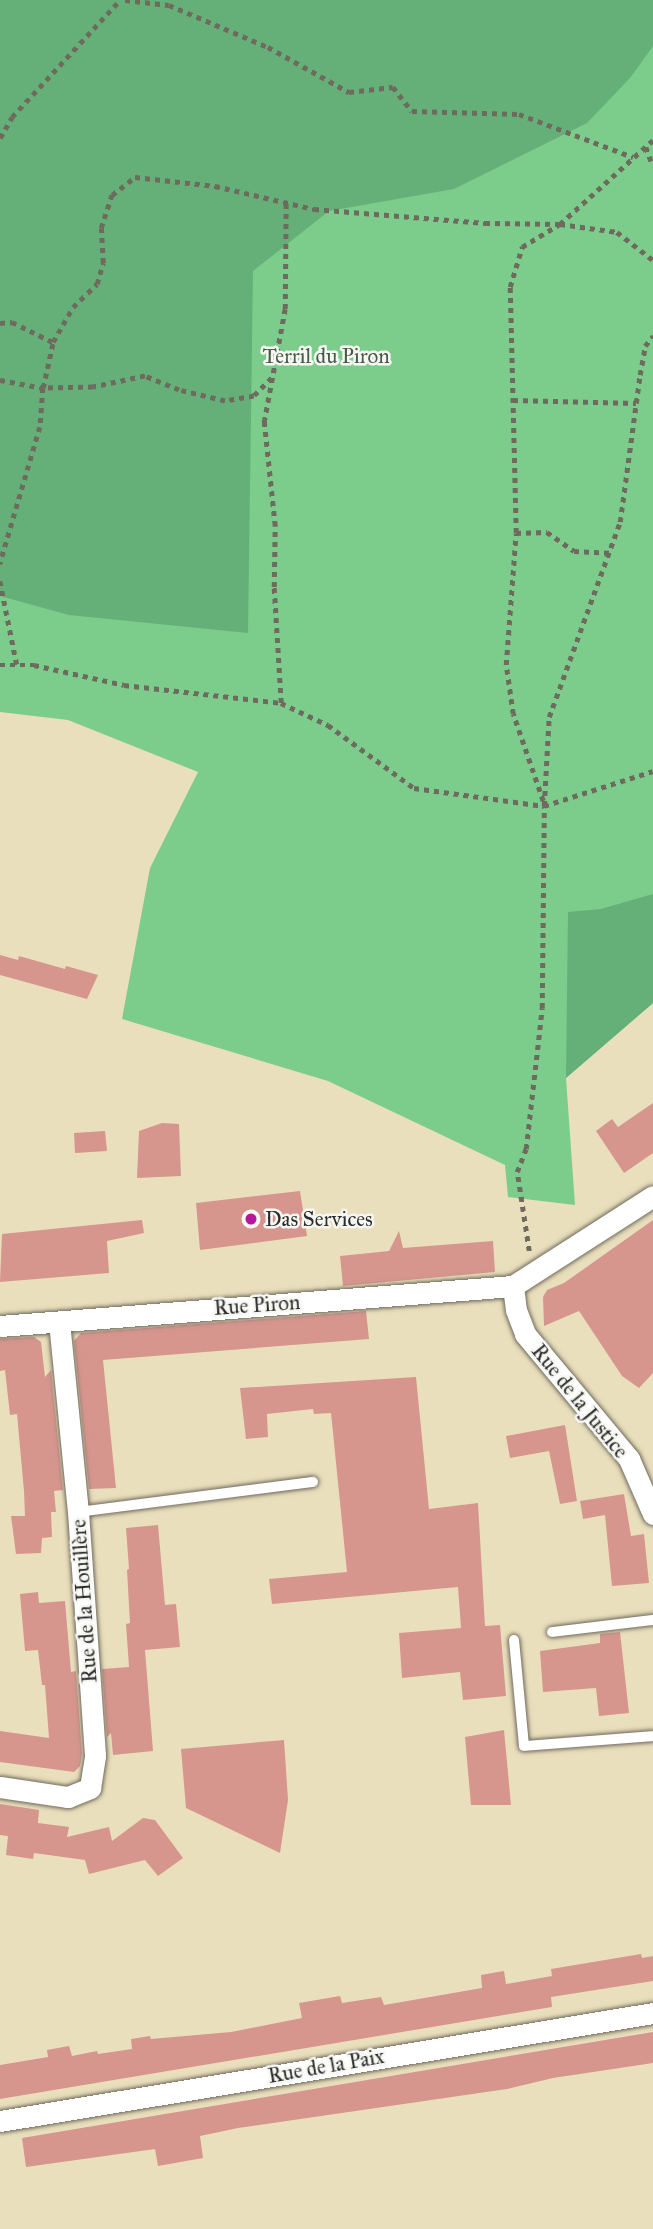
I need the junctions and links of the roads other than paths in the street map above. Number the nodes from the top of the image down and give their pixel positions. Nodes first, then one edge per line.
1 (653, 1196) edge
2 (513, 1286) junction
3 (59, 1322) junction
4 (0, 1326) edge
5 (313, 1482) dead end
6 (78, 1512) junction
7 (653, 1514) edge
8 (653, 1620) edge
9 (552, 1632) dead end
10 (514, 1640) dead end
11 (653, 1736) edge
12 (0, 1787) edge
13 (653, 2013) edge
14 (0, 2121) edge

1 - 2 street
2 - 3 street, Rue Piron
2 - 7 street, Rue de la Justice
3 - 4 street, Rue Piron
3 - 6 street, Rue de la Houillère
5 - 6 lane
6 - 12 street, Rue de la Houillère
8 - 9 lane
10 - 11 lane
13 - 14 street, Rue de la Paix

